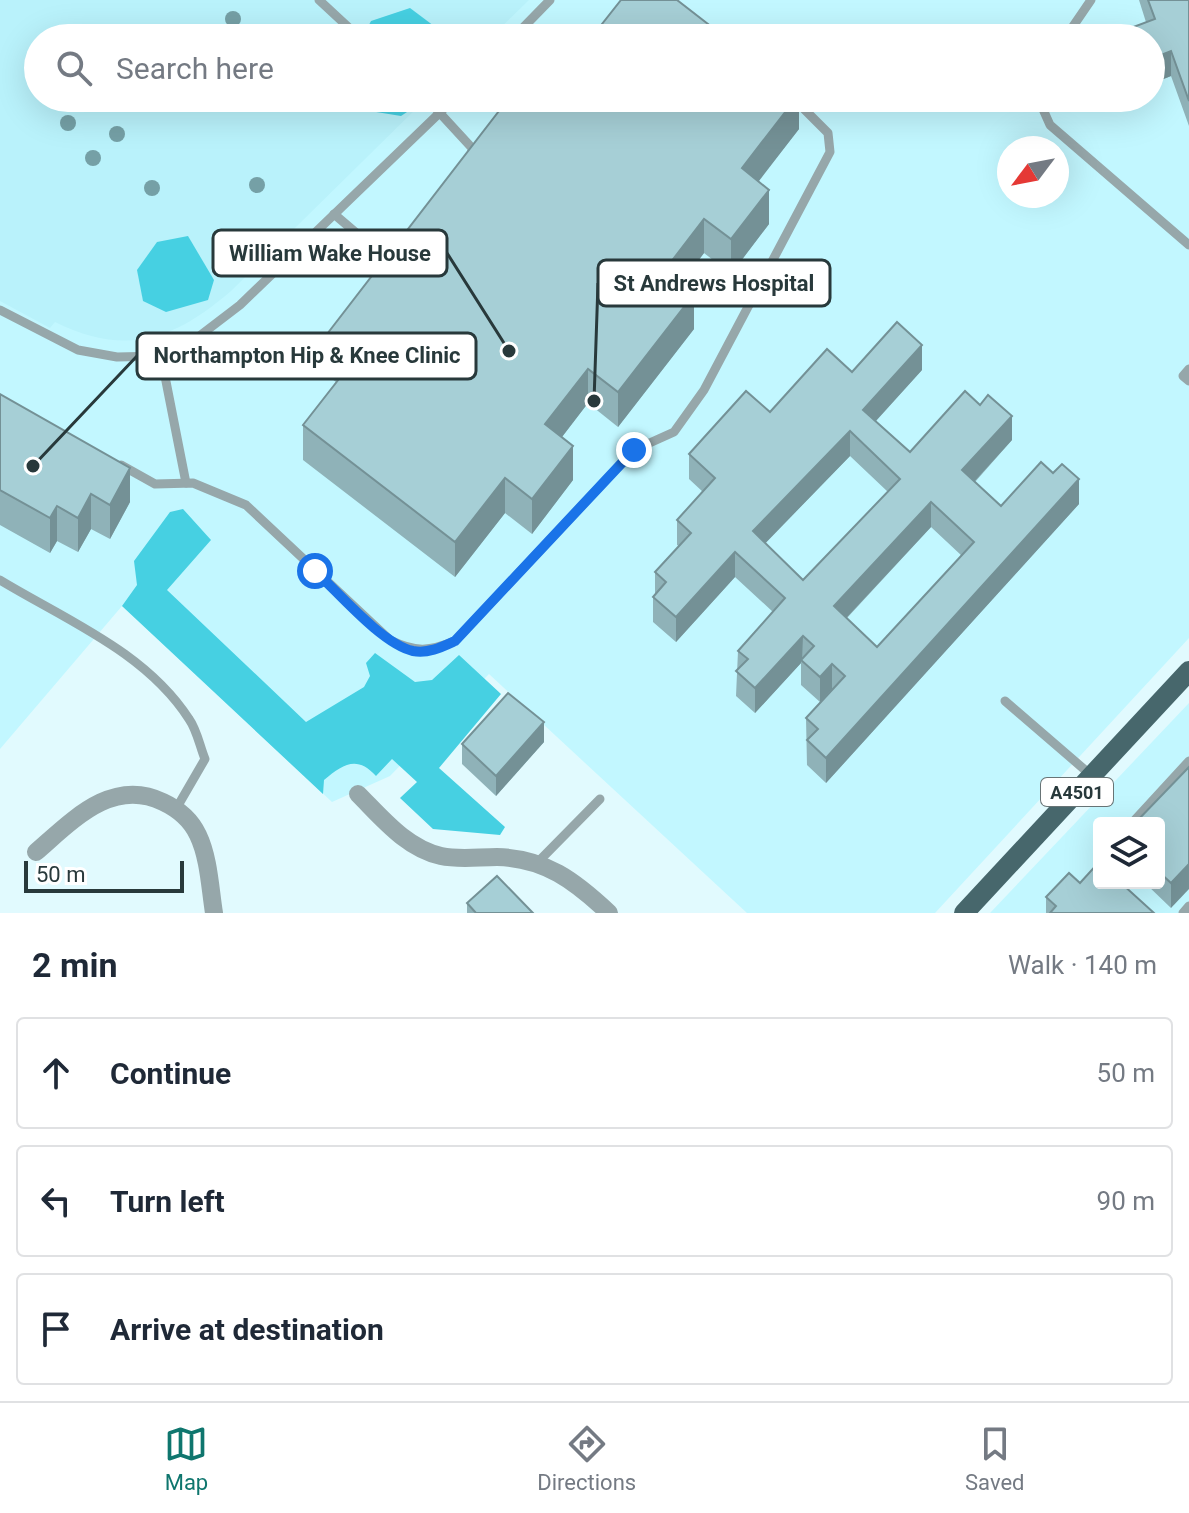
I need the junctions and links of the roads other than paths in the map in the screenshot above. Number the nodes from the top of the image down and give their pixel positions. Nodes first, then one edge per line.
1 (319, 0) edge
2 (550, 0) edge
3 (1091, 0) edge
4 (345, 24) edge
5 (527, 24) edge
6 (1075, 24) edge
7 (441, 112) joint
8 (807, 112) edge
9 (1044, 112) edge
10 (463, 170) edge
11 (334, 214) junction
12 (406, 242) edge
13 (1189, 245) edge
14 (0, 310) edge
15 (161, 356) junction
16 (1189, 369) edge
17 (1189, 381) edge
18 (117, 462) edge
19 (186, 483) junction
20 (0, 580) edge
21 (1187, 676) edge
22 (1005, 701) dead end
23 (1189, 761) edge
24 (1092, 776) junction
25 (358, 794) dead end
26 (600, 799) dead end
27 (176, 809) junction
28 (1138, 817) edge
29 (36, 852) dead end
30 (538, 862) junction
31 (1189, 906) edge
32 (214, 913) edge
33 (609, 913) edge
34 (964, 913) edge
35 (1183, 913) edge

1 - 4 lane
2 - 5 lane
3 - 6 lane
7 - 10 lane
7 - 11 lane
8 - 19 lane
9 - 13 lane
11 - 12 lane
11 - 15 lane
14 - 15 lane
15 - 19 lane
16 - 17 lane
18 - 19 lane
20 - 27 lane
21 - 24 main road, A4501
22 - 24 lane
23 - 28 lane
24 - 34 main road, A4501
25 - 30 street
26 - 30 lane
27 - 29 street
27 - 32 street
30 - 33 street
31 - 35 lane

